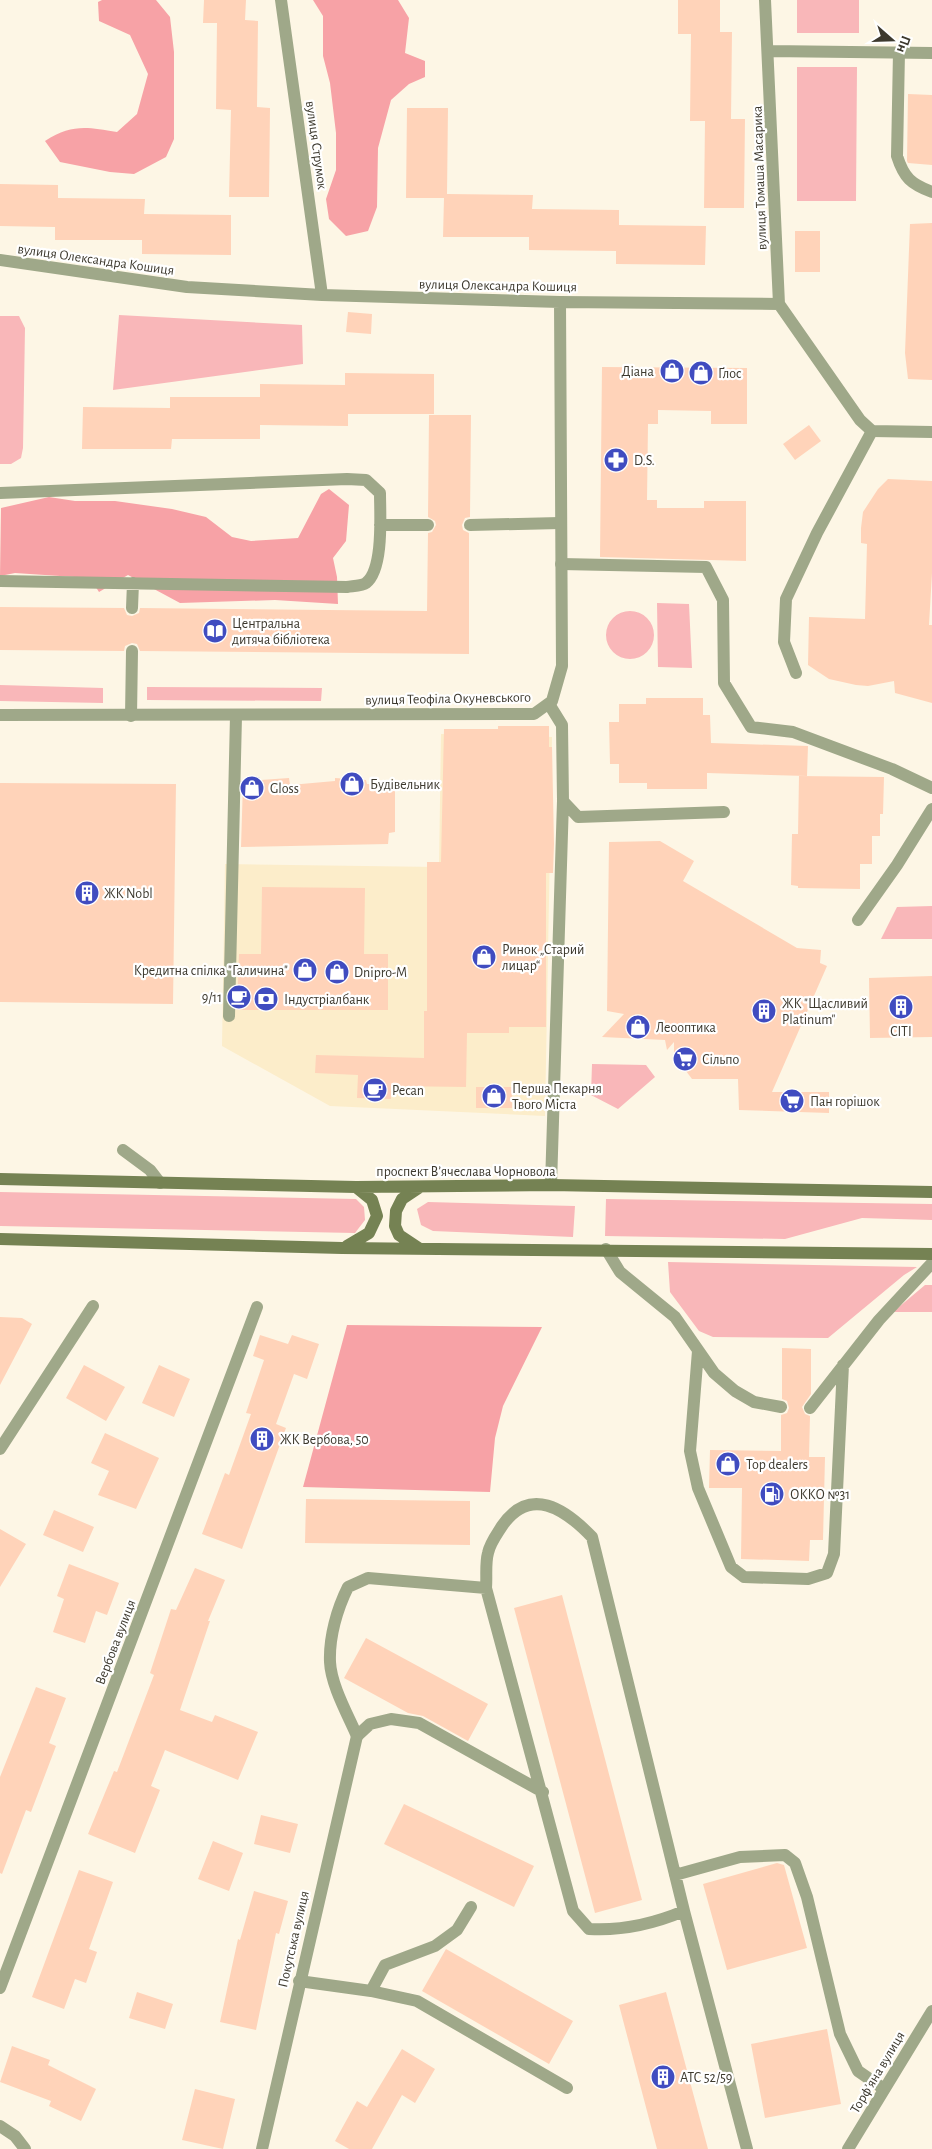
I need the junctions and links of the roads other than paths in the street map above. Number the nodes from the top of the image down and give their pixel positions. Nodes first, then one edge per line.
1 (281, 0) edge
2 (765, 0) edge
3 (768, 51) junction
4 (899, 52) junction
5 (932, 53) edge
6 (932, 192) edge
7 (0, 260) edge
8 (322, 295) junction
9 (560, 302) junction
10 (780, 304) junction
11 (872, 431) junction
12 (932, 432) edge
13 (0, 493) edge
14 (560, 523) junction
15 (380, 525) junction
16 (428, 525) dead end
17 (470, 525) dead end
18 (561, 564) junction
19 (0, 581) edge
20 (133, 583) junction
21 (132, 608) dead end
22 (132, 651) dead end
23 (796, 673) dead end
24 (549, 704) junction
25 (0, 716) edge
26 (131, 716) junction
27 (236, 716) junction
28 (932, 788) edge
29 (563, 801) junction
30 (932, 810) edge
31 (724, 812) dead end
32 (858, 920) dead end
33 (229, 1016) dead end
34 (123, 1150) dead end
35 (0, 1179) edge
36 (160, 1183) junction
37 (551, 1185) junction
38 (356, 1186) junction
39 (420, 1187) junction
40 (932, 1192) edge
41 (0, 1239) edge
42 (342, 1248) junction
43 (420, 1249) junction
44 (606, 1250) junction
45 (932, 1254) edge
46 (932, 1264) edge
47 (93, 1306) dead end
48 (257, 1307) dead end
49 (698, 1351) junction
50 (843, 1365) junction
51 (781, 1407) dead end
52 (810, 1408) dead end
53 (0, 1449) edge
54 (486, 1588) junction
55 (357, 1736) junction
56 (543, 1792) junction
57 (675, 1875) junction
58 (471, 1907) dead end
59 (684, 1911) junction
60 (299, 1981) junction
61 (0, 1988) edge
62 (371, 1991) junction
63 (932, 2011) edge
64 (567, 2088) dead end
65 (884, 2089) junction
66 (0, 2126) edge
67 (25, 2149) edge
68 (262, 2149) edge
69 (747, 2149) edge
70 (848, 2149) edge

1 - 8 street, вулиця Струмок
2 - 3 street, вулиця Томаша Масарика
3 - 4 street
3 - 10 street, вулиця Томаша Масарика
4 - 5 street
4 - 6 street
7 - 8 street, вулиця Олександра Кошиця
8 - 9 street, вулиця Олександра Кошиця
9 - 10 street, вулиця Олександра Кошиця
9 - 14 street, вулиця Теофіла Окуневського
10 - 11 street
11 - 12 street
11 - 23 street
13 - 15 street
14 - 17 street
14 - 18 street, вулиця Теофіла Окуневського
15 - 16 street
15 - 20 street
18 - 24 street, вулиця Теофіла Окуневського
18 - 28 street
19 - 20 street
20 - 21 street
22 - 26 street
24 - 27 street, вулиця Теофіла Окуневського
24 - 29 street
25 - 26 street, вулиця Теофіла Окуневського
26 - 27 street, вулиця Теофіла Окуневського
27 - 33 street
29 - 31 street
29 - 37 street
30 - 32 street
34 - 36 street
35 - 36 main road, проспект Вʼячеслава Чорновола
36 - 38 main road, проспект Вʼячеслава Чорновола
37 - 39 main road, проспект Вʼячеслава Чорновола
37 - 40 main road, проспект Вʼячеслава Чорновола
38 - 39 main road, проспект Вʼячеслава Чорновола
38 - 42 main road
39 - 43 main road
41 - 42 main road
42 - 43 main road
43 - 44 main road
44 - 45 main road
44 - 49 street
46 - 50 street
47 - 53 street
48 - 61 street, Вербова вулиця
49 - 50 street
49 - 51 street
50 - 52 street
54 - 55 street
54 - 56 street
54 - 57 street
55 - 56 street
55 - 60 street, Покутська вулиця
56 - 59 street
57 - 59 street
57 - 65 street
58 - 62 street
59 - 69 street
60 - 62 street
60 - 68 street, Покутська вулиця
62 - 64 street
63 - 65 street, Торфʼяна вулиця
65 - 70 street, Торфʼяна вулиця
66 - 67 street

